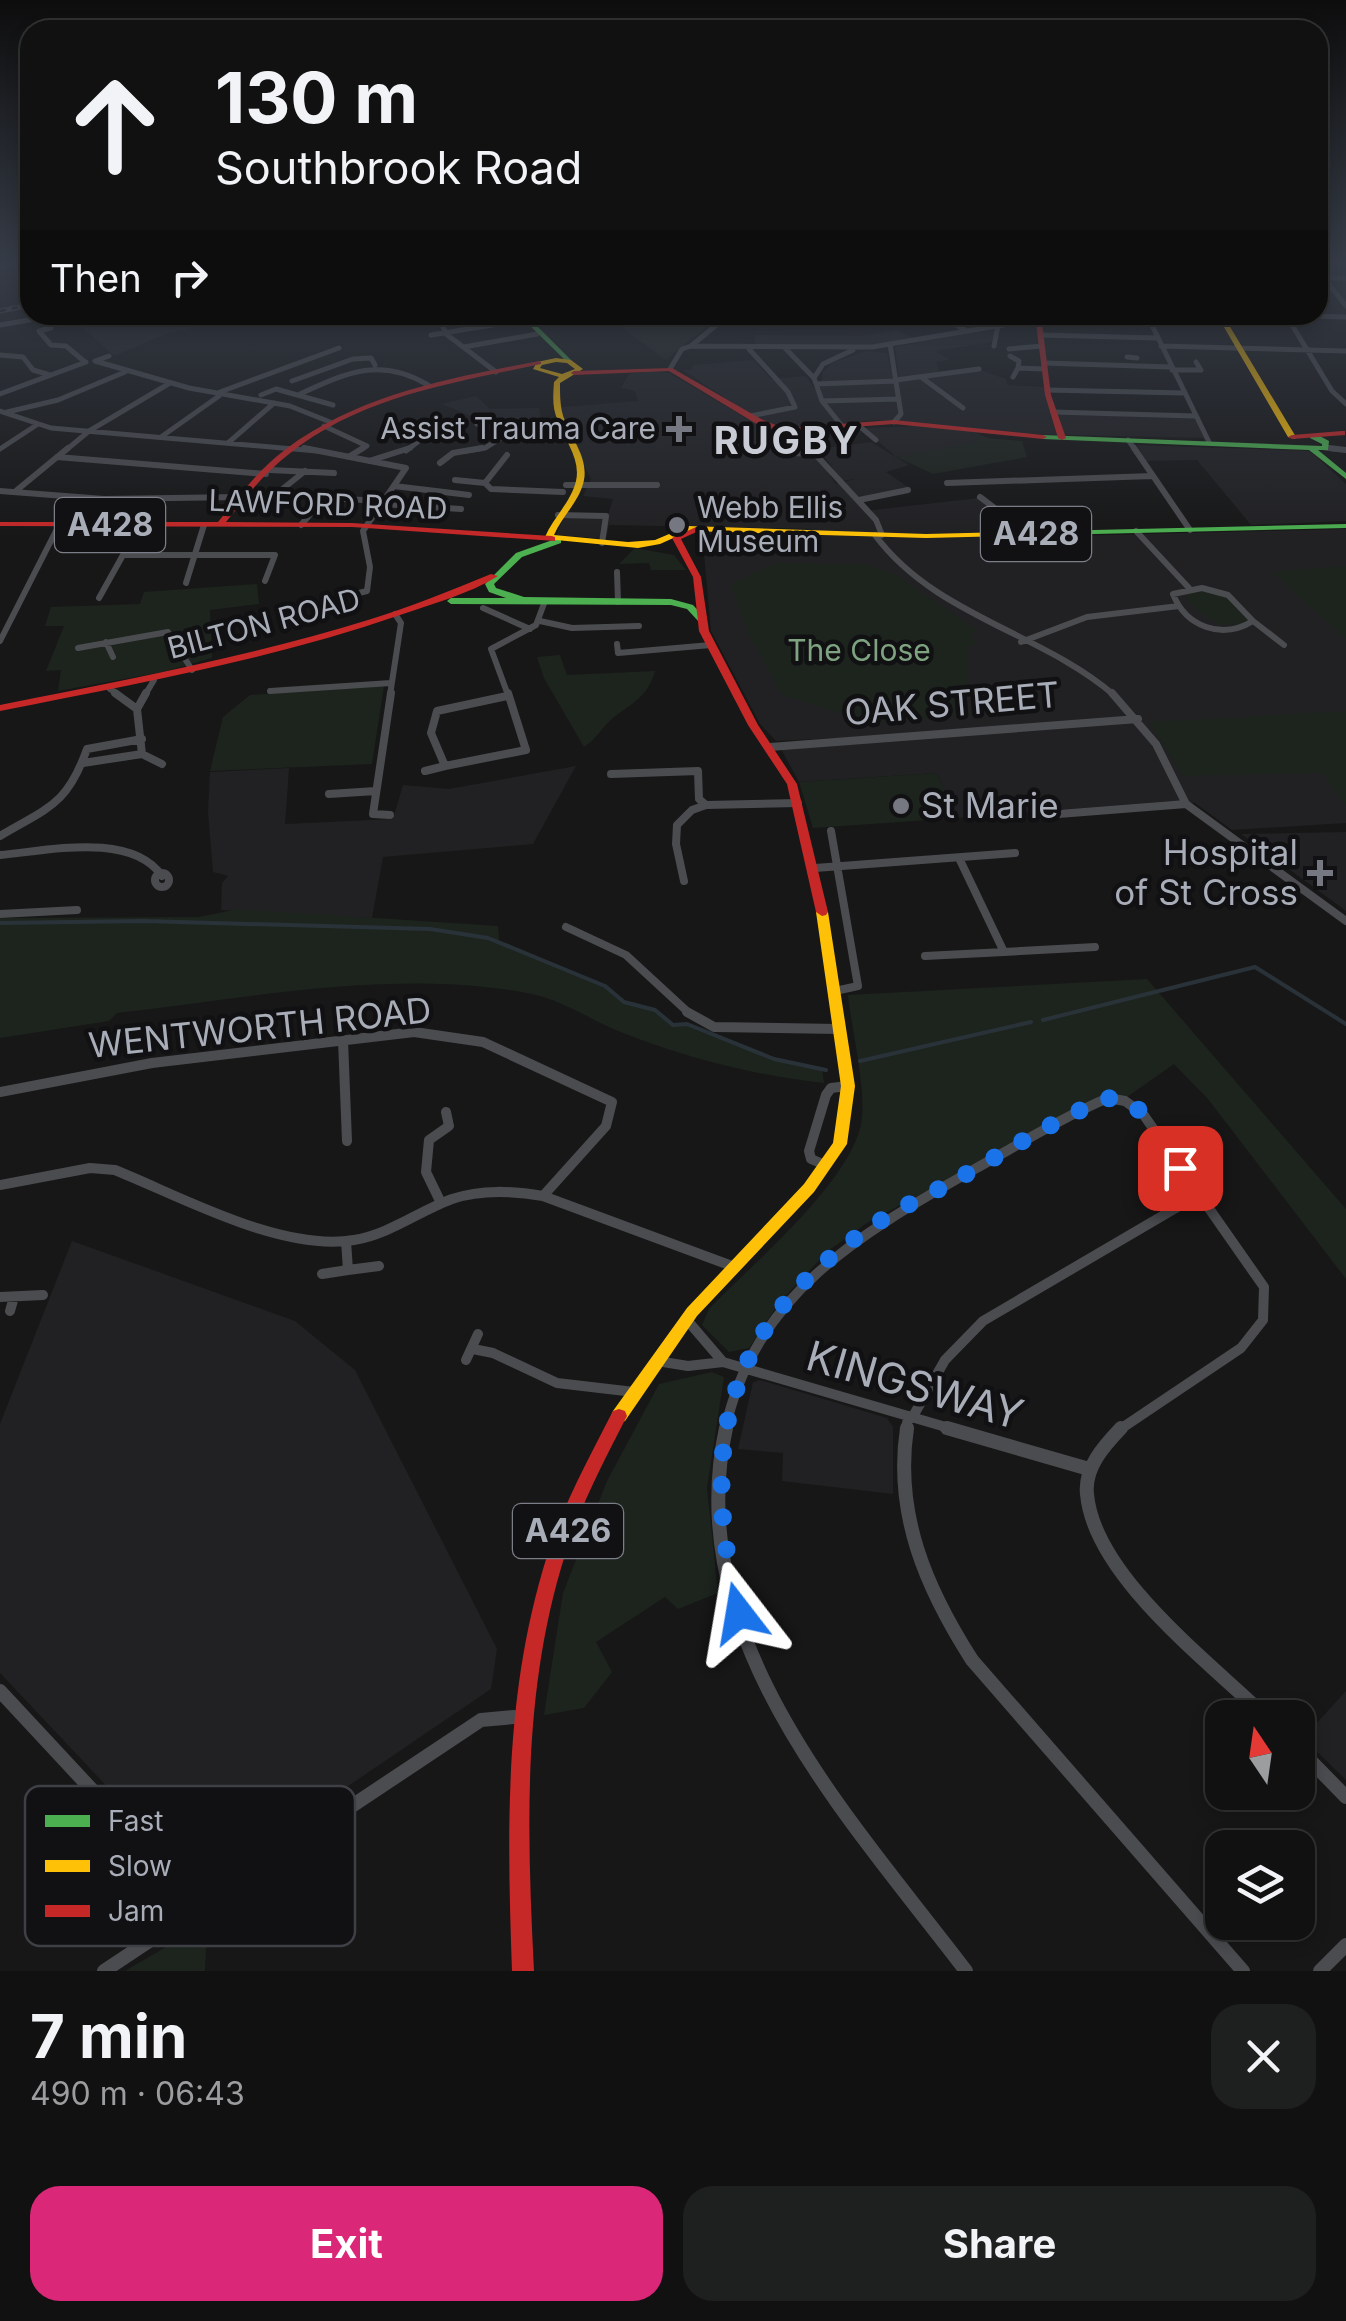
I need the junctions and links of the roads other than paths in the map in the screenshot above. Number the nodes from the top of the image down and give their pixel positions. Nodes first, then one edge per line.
1 (0, 354) edge
2 (75, 354) edge
3 (324, 354) edge
4 (473, 354) edge
5 (542, 354) edge
6 (679, 354) edge
7 (754, 354) edge
8 (790, 354) edge
9 (842, 354) edge
10 (892, 354) edge
11 (1010, 354) edge
12 (1042, 354) edge
13 (1165, 354) edge
14 (1246, 354) edge
15 (1309, 354) edge
16 (108, 356) dead end
17 (1127, 358) dead end
18 (85, 362) junction
19 (95, 362) junction
20 (544, 364) junction
21 (1200, 365) dead end
22 (331, 366) junction
23 (375, 366) junction
24 (1141, 366) junction
25 (1044, 367) junction
26 (572, 368) junction
27 (979, 368) dead end
28 (1018, 368) junction
29 (1172, 368) junction
30 (670, 369) junction
31 (127, 371) junction
32 (351, 372) junction
33 (496, 372) junction
34 (53, 376) junction
35 (302, 377) junction
36 (921, 377) junction
37 (1013, 377) dead end
38 (896, 380) junction
39 (292, 381) dead end
40 (815, 381) junction
41 (316, 382) dead end
42 (170, 383) junction
43 (428, 385) junction
44 (1047, 390) junction
45 (1184, 393) junction
46 (0, 394) edge
47 (221, 394) junction
48 (300, 394) junction
49 (260, 395) dead end
50 (899, 398) junction
51 (550, 400) junction
52 (822, 400) junction
53 (274, 402) junction
54 (1346, 404) edge
55 (962, 408) dead end
56 (1053, 412) junction
57 (2, 413) edge
58 (1195, 416) junction
59 (328, 417) junction
60 (759, 422) junction
61 (894, 422) junction
62 (38, 424) junction
63 (477, 424) dead end
64 (858, 425) junction
65 (842, 426) junction
66 (89, 432) junction
67 (511, 432) junction
68 (552, 432) junction
69 (1344, 432) edge
70 (420, 436) joint
71 (160, 437) junction
72 (433, 438) dead end
73 (1062, 438) junction
74 (876, 440) dead end
75 (1128, 440) junction
76 (228, 442) junction
77 (1209, 442) junction
78 (1311, 442) junction
79 (3, 446) edge
80 (296, 447) junction
81 (1344, 450) edge
82 (444, 451) dead end
83 (453, 453) junction
84 (792, 454) dead end
85 (507, 455) dead end
86 (348, 456) junction
87 (57, 457) junction
88 (370, 461) junction
89 (440, 463) dead end
90 (268, 472) junction
91 (305, 472) junction
92 (334, 472) dead end
93 (1152, 476) junction
94 (1346, 477) edge
95 (456, 480) dead end
96 (485, 483) junction
97 (946, 483) dead end
98 (571, 485) junction
99 (654, 485) dead end
100 (394, 486) junction
101 (16, 490) junction
102 (908, 490) dead end
103 (0, 491) edge
104 (275, 495) dead end
105 (470, 495) dead end
106 (238, 497) junction
107 (980, 497) dead end
108 (324, 498) joint
109 (859, 500) junction
110 (382, 503) junction
111 (461, 509) dead end
112 (558, 515) junction
113 (0, 524) edge
114 (59, 525) junction
115 (204, 525) junction
116 (220, 525) junction
117 (302, 525) junction
118 (367, 526) junction
119 (1346, 526) edge
120 (699, 528) junction
121 (1136, 530) junction
122 (1190, 530) junction
123 (1029, 534) junction
124 (878, 535) junction
125 (555, 540) junction
126 (602, 542) junction
127 (530, 543) junction
128 (629, 544) junction
129 (684, 552) junction
130 (194, 556) junction
131 (616, 572) dead end
132 (494, 576) junction
133 (265, 582) dead end
134 (186, 584) dead end
135 (698, 584) junction
136 (1189, 588) junction
137 (359, 593) dead end
138 (99, 598) dead end
139 (523, 600) junction
140 (545, 601) junction
141 (618, 602) junction
142 (671, 602) junction
143 (429, 605) junction
144 (1179, 606) junction
145 (482, 608) dead end
146 (395, 614) junction
147 (540, 620) junction
148 (702, 620) junction
149 (1253, 621) junction
150 (639, 626) dead end
151 (530, 630) junction
152 (0, 641) edge
153 (106, 642) junction
154 (1021, 642) junction
155 (618, 644) dead end
156 (1284, 644) dead end
157 (712, 645) junction
158 (78, 648) dead end
159 (113, 657) dead end
160 (192, 670) junction
161 (154, 680) junction
162 (391, 683) junction
163 (110, 689) junction
164 (270, 691) dead end
165 (507, 696) junction
166 (0, 708) edge
167 (137, 710) junction
168 (1138, 719) junction
169 (142, 739) junction
170 (770, 747) junction
171 (142, 754) junction
172 (83, 764) junction
173 (162, 764) dead end
174 (445, 766) junction
175 (425, 770) dead end
176 (610, 774) dead end
177 (376, 791) junction
178 (328, 794) dead end
179 (798, 803) junction
180 (1186, 804) junction
181 (706, 805) junction
182 (390, 816) dead end
183 (1033, 816) dead end
184 (831, 830) dead end
185 (0, 836) edge
186 (1, 852) edge
187 (1015, 853) dead end
188 (959, 858) junction
189 (839, 866) junction
190 (814, 868) junction
191 (162, 876) dead end
192 (684, 881) dead end
193 (77, 910) dead end
194 (0, 914) edge
195 (1346, 921) edge
196 (566, 928) dead end
197 (1094, 947) dead end
198 (1004, 952) junction
199 (924, 956) dead end
200 (834, 992) junction
201 (840, 1029) junction
202 (343, 1040) junction
203 (848, 1086) junction
204 (0, 1092) edge
205 (446, 1112) dead end
206 (347, 1141) dead end
207 (826, 1166) junction
208 (0, 1185) edge
209 (1198, 1194) junction
210 (543, 1196) junction
211 (441, 1203) junction
212 (346, 1241) junction
213 (380, 1266) dead end
214 (732, 1266) junction
215 (348, 1270) junction
216 (322, 1274) dead end
217 (43, 1294) dead end
218 (0, 1296) edge
219 (14, 1297) junction
220 (10, 1311) dead end
221 (687, 1320) junction
222 (478, 1334) dead end
223 (655, 1360) junction
224 (723, 1362) junction
225 (741, 1368) junction
226 (634, 1392) junction
227 (910, 1417) junction
228 (1089, 1469) junction
229 (0, 1691) edge
230 (1250, 1700) edge
231 (522, 1717) junction
232 (1315, 1765) edge
233 (88, 1786) edge
234 (1346, 1797) edge
235 (355, 1804) edge
236 (1346, 1945) edge
237 (142, 1946) edge
238 (104, 1971) edge
239 (522, 1971) edge
240 (966, 1971) edge
241 (1243, 1971) edge
242 (1320, 1971) edge

1 - 34 street
2 - 18 street
3 - 47 street
4 - 33 street
5 - 20 main road
6 - 30 street
7 - 60 street
8 - 40 street
9 - 40 street
10 - 38 street
11 - 28 street
12 - 25 main road
13 - 29 street
14 - 78 main road
15 - 54 street
16 - 19 street
17 - 24 street
18 - 19 street
18 - 34 street
19 - 31 street
20 - 26 main road
20 - 26 main road
20 - 33 main road
20 - 51 main road
21 - 29 street
22 - 23 street
22 - 32 street
22 - 35 street
23 - 32 street
23 - 43 street
24 - 25 street
24 - 29 street
25 - 28 street
25 - 44 main road
26 - 30 main road
26 - 51 main road
27 - 36 street
28 - 37 street
29 - 45 street
30 - 60 main road
31 - 42 street
31 - 57 street
32 - 48 street
33 - 43 main road
34 - 46 street
35 - 39 street
35 - 41 street
36 - 38 street
36 - 55 street
38 - 40 street
38 - 50 street
40 - 52 street
42 - 47 street
42 - 66 street
43 - 59 main road
44 - 45 street
44 - 56 main road
45 - 58 street
47 - 53 street
47 - 71 street
48 - 49 street
48 - 59 street
50 - 52 street
50 - 61 street
51 - 68 main road
51 - 98 main road
52 - 65 street
53 - 59 street
53 - 76 street
56 - 58 street
56 - 73 main road
57 - 62 street
58 - 77 street
59 - 80 main road
59 - 86 street
60 - 65 main road
61 - 64 main road
61 - 73 main road
62 - 66 street
62 - 79 street
63 - 67 street
64 - 65 main road
64 - 74 street
66 - 71 street
66 - 87 street
67 - 68 street
67 - 83 street
68 - 98 main road
69 - 78 main road
70 - 72 street
70 - 88 street
71 - 76 street
73 - 75 main road
75 - 77 main road
75 - 93 street
76 - 80 street
77 - 78 main road
78 - 81 street
78 - 94 main road
80 - 86 street
80 - 90 main road
82 - 83 street
83 - 89 street
84 - 109 street
85 - 96 street
86 - 88 street
87 - 90 street
87 - 101 street
88 - 100 street
90 - 91 street
90 - 106 main road
91 - 92 street
91 - 104 street
93 - 97 street
93 - 122 street
95 - 96 street
96 - 98 street
98 - 99 street
98 - 112 main road
98 - 127 main road
100 - 105 street
100 - 110 street
101 - 103 street
101 - 106 street
102 - 109 street
106 - 116 main road
107 - 123 street
108 - 110 street
108 - 117 street
109 - 124 street
110 - 111 street
110 - 118 street
112 - 125 main road
112 - 126 street
113 - 114 main road, LAWFORD ROAD / A428
114 - 115 main road, LAWFORD ROAD / A428
114 - 152 street
115 - 116 main road, LAWFORD ROAD / A428
115 - 130 street
116 - 117 main road, LAWFORD ROAD / A428
117 - 118 main road, LAWFORD ROAD / A428
118 - 127 main road, LAWFORD ROAD / A428
118 - 137 street
119 - 122 main road, A428
120 - 124 main road, A428
120 - 128 main road, A428
120 - 129 main road
121 - 122 main road, A428
121 - 123 main road, A428
121 - 136 street
123 - 124 main road, A428
124 - 154 street
125 - 126 main road, A428
125 - 127 main road, BILTON ROAD / A428
126 - 128 main road, A428
127 - 132 main road, BILTON ROAD / A428
128 - 129 main road
129 - 135 main road
130 - 133 street
130 - 134 street
130 - 138 street
131 - 141 street
132 - 139 main road
132 - 143 main road, BILTON ROAD
135 - 142 main road
135 - 148 main road, A426
136 - 144 street
136 - 149 street
139 - 140 main road
139 - 143 main road
140 - 141 main road
140 - 147 street
141 - 142 main road
142 - 148 main road
143 - 146 main road, BILTON ROAD
144 - 149 street
144 - 154 street
145 - 151 street
146 - 160 main road, BILTON ROAD
146 - 162 street
147 - 150 street
147 - 151 street
148 - 157 main road, A426
149 - 156 street
151 - 165 street
153 - 158 street
153 - 159 street
153 - 160 street
154 - 168 street
155 - 157 street
157 - 170 main road, A426
160 - 161 main road, BILTON ROAD
161 - 163 main road, BILTON ROAD
161 - 167 street
162 - 164 street
162 - 177 street
163 - 166 main road, BILTON ROAD
163 - 167 street
165 - 174 street
165 - 174 street
167 - 169 street
168 - 170 street, OAK STREET
168 - 180 street
169 - 171 street
169 - 172 street
170 - 179 main road, A426
171 - 172 street
171 - 173 street
172 - 185 street
174 - 175 street
176 - 181 street
177 - 178 street
177 - 182 street
179 - 181 street
179 - 190 main road, A426
180 - 183 street
180 - 195 street
181 - 192 street
184 - 189 street
186 - 191 street
187 - 188 street
188 - 189 street
188 - 198 street
189 - 190 street
189 - 200 street
190 - 200 main road, A426
193 - 194 street
196 - 201 street
197 - 198 street
198 - 199 street
200 - 201 main road, A426
201 - 203 main road, A426
202 - 204 street, WENTWORTH ROAD
202 - 206 street
202 - 210 street, WENTWORTH ROAD
203 - 207 main road, A426
203 - 207 street
205 - 211 street
207 - 214 main road, A426
208 - 212 street
209 - 225 street
209 - 227 street
209 - 228 street
210 - 211 street
210 - 214 street
211 - 212 street
212 - 215 street
213 - 215 street
214 - 221 main road, A426
215 - 216 street
217 - 219 street
218 - 219 street
219 - 220 street
221 - 223 main road, A426
221 - 224 street
222 - 226 street
223 - 224 street, KINGSWAY
223 - 226 main road, A426
224 - 225 street, KINGSWAY
225 - 227 street, KINGSWAY
225 - 240 street
226 - 231 main road, A426
227 - 228 street, KINGSWAY
227 - 241 street
228 - 230 street
229 - 233 street
231 - 235 street
231 - 239 main road, A426
232 - 234 street
236 - 242 street
237 - 238 street

